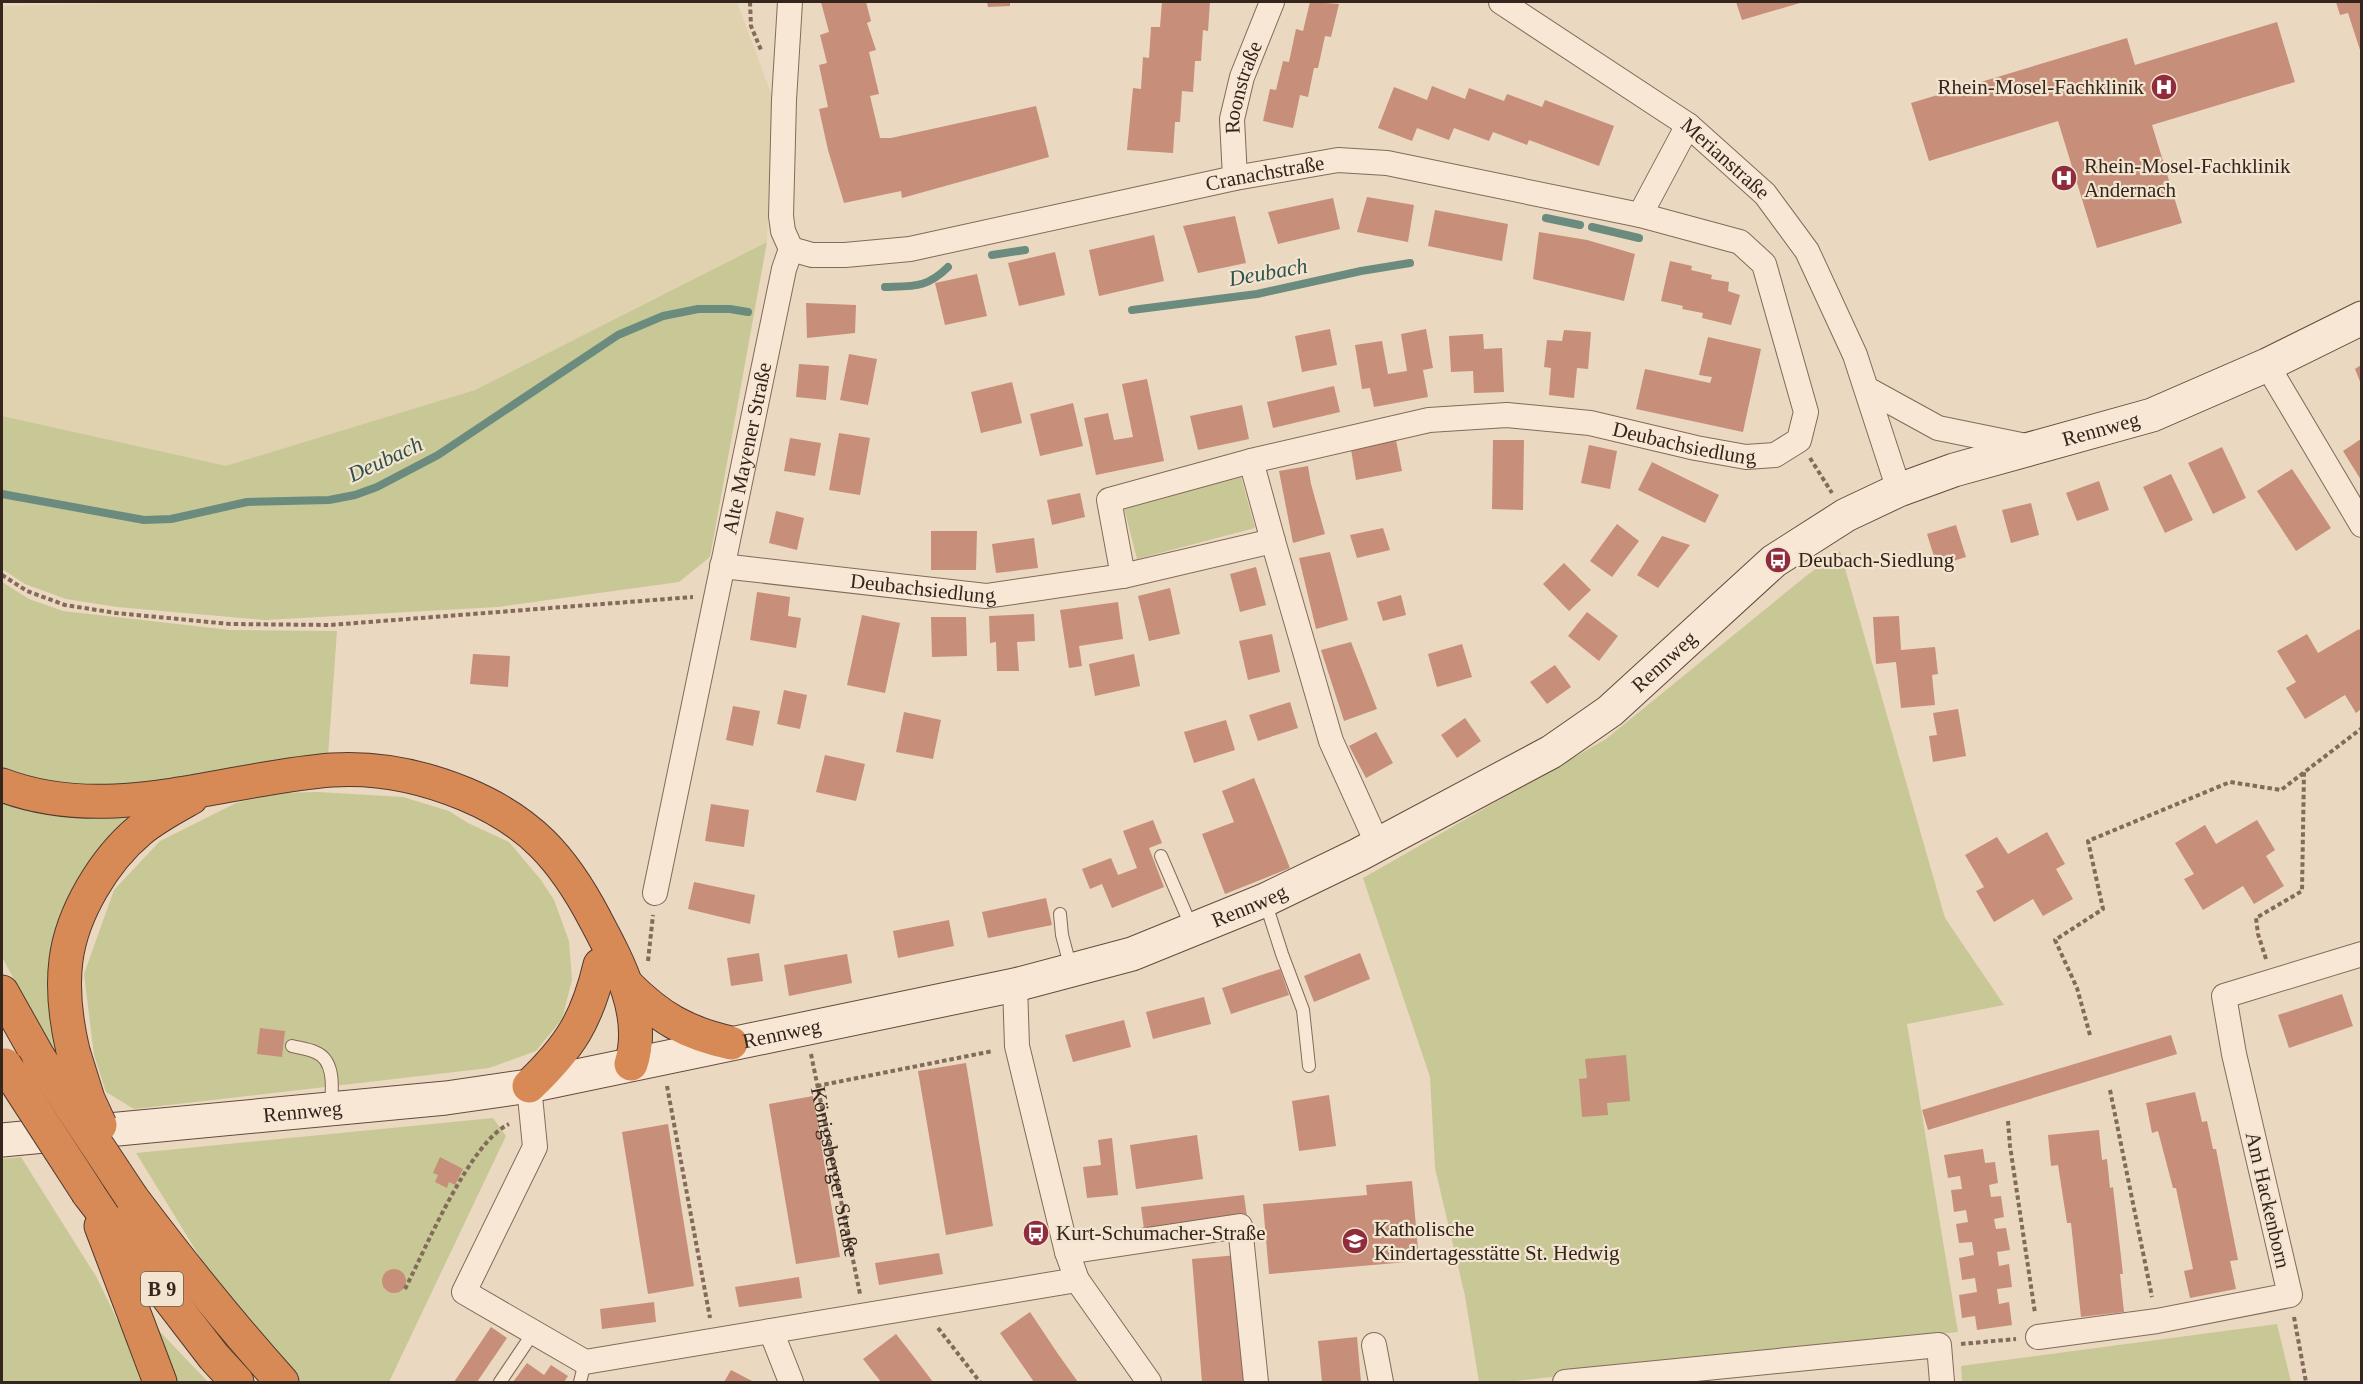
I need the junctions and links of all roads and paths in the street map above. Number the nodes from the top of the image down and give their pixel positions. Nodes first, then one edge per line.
1 (790, 2) edge
2 (1272, 2) edge
3 (1501, 2) edge
4 (1688, 125) junction
5 (1235, 178) junction
6 (1640, 215) junction
7 (791, 249) junction
8 (2361, 318) edge
9 (2267, 365) junction
10 (1867, 389) junction
11 (1799, 440) junction
12 (2036, 448) junction
13 (1251, 462) junction
14 (1899, 489) junction
15 (1846, 515) junction
16 (2361, 525) edge
17 (1273, 541) junction
18 (722, 566) junction
19 (2, 575) edge
20 (1123, 576) junction
21 (718, 595) junction
22 (2361, 728) edge
23 (2304, 771) junction
24 (2, 785) edge
25 (220, 788) junction
26 (1378, 844) junction
27 (1161, 856) dead end
28 (655, 893) joint
29 (585, 899) junction
30 (1265, 900) junction
31 (1060, 914) dead end
32 (1192, 929) junction
33 (2264, 953) dead end
34 (2361, 954) edge
35 (600, 965) junction
36 (1072, 970) junction
37 (637, 975) junction
38 (1015, 985) junction
39 (2, 992) edge
40 (806, 1027) junction
41 (2090, 1035) dead end
42 (732, 1043) junction
43 (1017, 1046) junction
44 (292, 1047) dead end
45 (3, 1062) edge
46 (631, 1064) junction
47 (1309, 1066) dead end
48 (666, 1081) dead end
49 (817, 1086) junction
50 (2110, 1090) dead end
51 (530, 1100) junction
52 (331, 1110) junction
53 (2008, 1121) dead end
54 (2, 1140) edge
55 (88, 1193) junction
56 (132, 1198) junction
57 (1067, 1252) junction
58 (1077, 1280) junction
59 (405, 1288) dead end
60 (2290, 1295) junction
61 (921, 1306) junction
62 (864, 1315) junction
63 (2157, 1321) junction
64 (771, 1331) junction
65 (533, 1333) junction
66 (2038, 1337) junction
67 (714, 1340) junction
68 (1374, 1345) dead end
69 (1939, 1345) junction
70 (582, 1372) edge
71 (160, 1383) edge
72 (237, 1383) edge
73 (282, 1383) edge
74 (500, 1383) edge
75 (791, 1383) edge
76 (980, 1383) edge
77 (1149, 1383) edge
78 (1256, 1383) edge
79 (1381, 1383) edge
80 (1565, 1383) edge
81 (1942, 1383) edge
82 (2306, 1383) edge

1 - 7 street
2 - 5 street, Roonstraße
3 - 4 street, Merianstraße
4 - 6 street
4 - 10 street, Merianstraße
5 - 6 street, Cranachstraße
5 - 7 street, Cranachstraße
6 - 11 street
7 - 18 street, Alte Mayener Straße
8 - 9 street, Rennweg
9 - 12 street, Rennweg
9 - 16 street
10 - 12 street
10 - 14 street, Merianstraße
11 - 13 street, Deubachsiedlung
11 - 15 path
12 - 14 street, Rennweg
13 - 17 street
13 - 20 street, Deubachsiedlung
14 - 15 street, Rennweg
15 - 26 street, Rennweg
17 - 20 street, Deubachsiedlung
17 - 26 street
18 - 20 street, Deubachsiedlung
18 - 21 street, Alte Mayener Straße
19 - 21 path
21 - 28 street, Alte Mayener Straße
22 - 23 path
23 - 33 path
23 - 41 path
24 - 25 highway
25 - 29 highway
25 - 56 highway, bridge
26 - 30 street, Rennweg
27 - 32 lane
28 - 37 path
29 - 35 highway
29 - 37 highway
30 - 32 street, Rennweg
30 - 47 lane
31 - 36 lane
32 - 36 street, Rennweg
34 - 60 street, Am Hackenborn
35 - 46 highway
35 - 51 highway
36 - 38 street, Rennweg
37 - 42 highway
37 - 46 highway
38 - 40 street, Rennweg
38 - 43 street
39 - 56 highway, B 9, bridge
40 - 42 street, Rennweg
40 - 49 path, Königsberger Straße
42 - 46 street, Rennweg
43 - 49 path
43 - 57 street
44 - 52 lane
45 - 55 highway, B 9, bridge
46 - 51 street, Rennweg
48 - 67 path
49 - 62 path, Königsberger Straße
50 - 63 path
51 - 52 street, Rennweg
51 - 59 path
51 - 65 street
52 - 54 street, Rennweg
53 - 66 path
55 - 71 highway
55 - 72 highway, B 9
56 - 73 highway, B 9
57 - 58 street
57 - 78 street
58 - 61 street
58 - 77 street
60 - 63 street, Am Hackenborn
60 - 82 path
61 - 62 street
61 - 76 path
62 - 64 street
63 - 66 street, Am Hackenborn
64 - 67 street
64 - 75 street
65 - 70 street
65 - 74 lane
66 - 69 path
67 - 70 street
68 - 79 street
69 - 80 street
69 - 81 street

